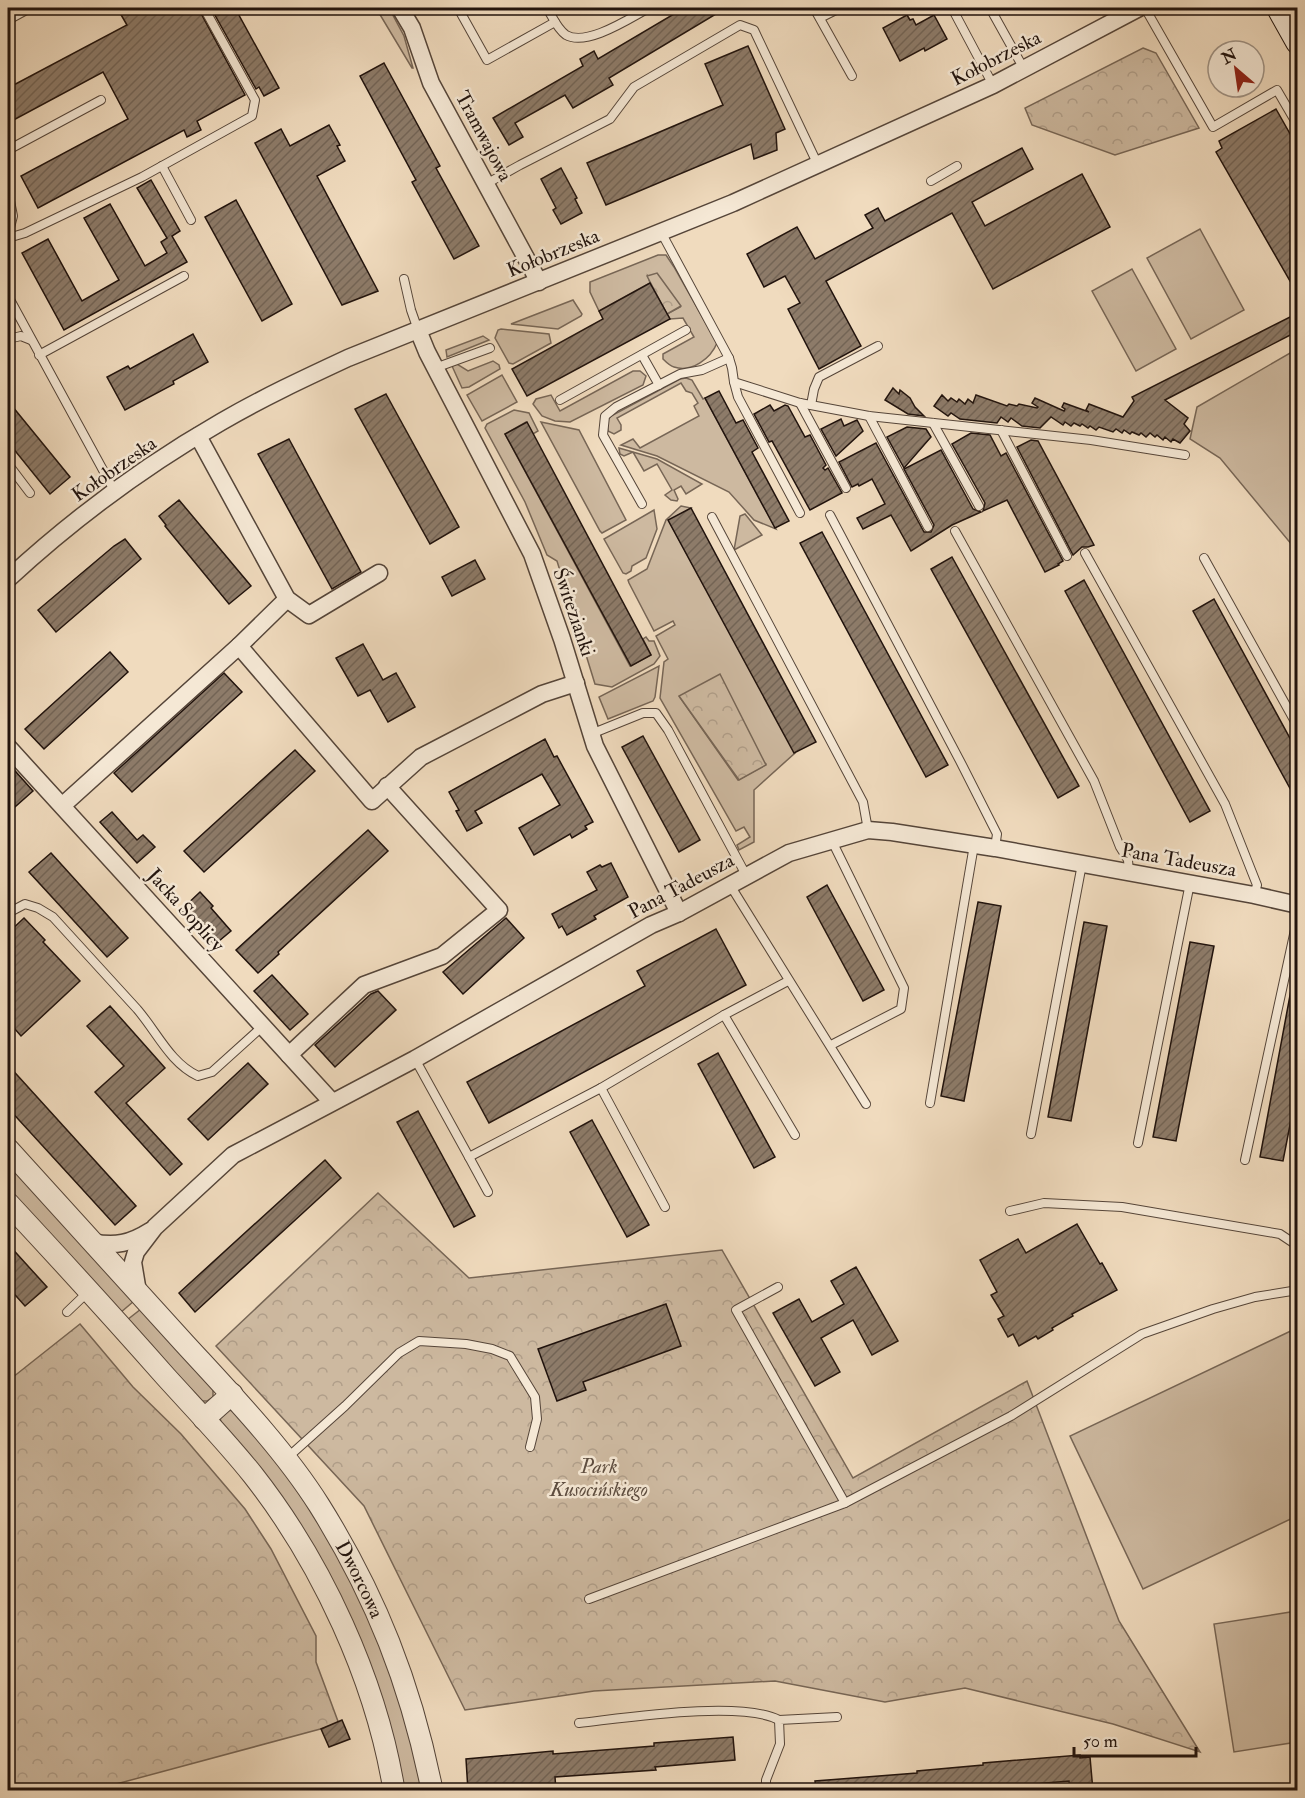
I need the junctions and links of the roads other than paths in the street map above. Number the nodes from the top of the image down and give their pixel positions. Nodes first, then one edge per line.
1 (30, 8) edge
2 (204, 8) edge
3 (400, 8) edge
4 (458, 8) edge
5 (547, 8) edge
6 (649, 8) edge
7 (814, 8) edge
8 (840, 8) edge
9 (952, 8) edge
10 (990, 8) edge
11 (1139, 8) edge
12 (1145, 8) edge
13 (1279, 8) edge
14 (820, 18) junction
15 (8, 20) edge
16 (555, 22) junction
17 (1298, 42) edge
18 (1024, 69) junction
19 (852, 76) dead end
20 (993, 84) junction
21 (101, 100) dead end
22 (252, 116) junction
23 (257, 125) dead end
24 (1298, 126) edge
25 (8, 150) edge
26 (818, 165) junction
27 (162, 166) junction
28 (957, 166) dead end
29 (931, 181) dead end
30 (486, 184) junction
31 (8, 191) edge
32 (191, 220) dead end
33 (661, 232) junction
34 (8, 236) edge
35 (184, 276) dead end
36 (404, 279) dead end
37 (539, 282) junction
38 (8, 296) edge
39 (418, 330) junction
40 (686, 330) dead end
41 (8, 339) edge
42 (31, 340) junction
43 (878, 346) dead end
44 (490, 348) dead end
45 (642, 354) junction
46 (39, 355) junction
47 (729, 358) junction
48 (435, 368) junction
49 (734, 382) junction
50 (659, 385) junction
51 (560, 400) dead end
52 (800, 403) junction
53 (811, 405) junction
54 (869, 416) junction
55 (933, 423) junction
56 (1001, 430) junction
57 (198, 436) junction
58 (1185, 455) dead end
59 (8, 464) edge
60 (846, 489) dead end
61 (115, 492) junction
62 (30, 493) dead end
63 (642, 504) dead end
64 (979, 506) dead end
65 (800, 513) dead end
66 (830, 515) dead end
67 (712, 517) dead end
68 (928, 527) dead end
69 (955, 531) dead end
70 (1085, 553) dead end
71 (1067, 556) dead end
72 (1204, 558) dead end
73 (379, 573) dead end
74 (8, 579) edge
75 (287, 599) junction
76 (239, 646) junction
77 (576, 683) junction
78 (1298, 727) edge
79 (591, 734) junction
80 (8, 747) edge
81 (387, 786) junction
82 (63, 806) junction
83 (868, 830) junction
84 (831, 841) junction
85 (974, 845) junction
86 (995, 848) junction
87 (1082, 864) junction
88 (1129, 873) junction
89 (746, 875) junction
90 (1190, 883) junction
91 (729, 885) junction
92 (1254, 895) junction
93 (1298, 905) edge
94 (8, 913) edge
95 (679, 913) junction
96 (1298, 916) edge
97 (788, 981) junction
98 (724, 1015) junction
99 (263, 1026) junction
100 (831, 1045) junction
101 (289, 1055) junction
102 (415, 1059) junction
103 (601, 1088) junction
104 (332, 1102) junction
105 (930, 1103) dead end
106 (866, 1104) dead end
107 (1030, 1134) dead end
108 (795, 1135) dead end
109 (1138, 1143) dead end
110 (8, 1149) edge
111 (469, 1157) junction
112 (1245, 1160) dead end
113 (488, 1192) dead end
114 (8, 1203) edge
115 (665, 1207) dead end
116 (1010, 1211) dead end
117 (155, 1227) junction
118 (93, 1242) junction
119 (1298, 1246) edge
120 (778, 1287) dead end
121 (1298, 1290) edge
122 (89, 1291) junction
123 (138, 1292) junction
124 (67, 1312) dead end
125 (232, 1395) junction
126 (204, 1419) junction
127 (530, 1447) dead end
128 (285, 1460) junction
129 (845, 1503) junction
130 (589, 1599) dead end
131 (837, 1717) dead end
132 (779, 1720) junction
133 (579, 1723) dead end
134 (394, 1791) edge
135 (432, 1791) edge
136 (766, 1791) edge

1 - 15 lane
2 - 22 lane
3 - 30 street, Tramwajowa
4 - 16 lane
5 - 16 lane
6 - 16 lane
7 - 14 lane
8 - 14 lane
9 - 20 lane
10 - 18 lane
11 - 18 street, Kołobrzeska
12 - 24 lane
13 - 17 main road
14 - 19 lane
18 - 20 street, Kołobrzeska
20 - 26 street, Kołobrzeska
21 - 25 lane
22 - 23 lane
22 - 27 lane
26 - 30 lane
26 - 33 street, Kołobrzeska
27 - 32 lane
27 - 34 lane
28 - 29 lane
30 - 37 street, Tramwajowa
31 - 34 lane
33 - 37 street, Kołobrzeska
33 - 47 lane
35 - 46 lane
36 - 39 lane
37 - 39 street, Kołobrzeska
38 - 42 lane
39 - 48 street, Świtezianki
39 - 57 street, Kołobrzeska
40 - 45 lane
41 - 42 lane
42 - 46 lane
43 - 53 lane
44 - 48 lane
45 - 50 lane
45 - 51 lane
46 - 61 lane
47 - 49 lane
47 - 50 lane
48 - 77 street, Świtezianki
49 - 52 lane
49 - 65 lane
50 - 63 lane
52 - 53 lane
52 - 60 lane
53 - 54 lane
54 - 55 lane
54 - 68 lane
55 - 56 lane
55 - 64 lane
56 - 58 lane
56 - 71 lane
57 - 61 street, Kołobrzeska
57 - 75 street
59 - 62 lane
61 - 74 street, Kołobrzeska
66 - 86 lane
67 - 83 lane
69 - 88 lane
70 - 92 lane
72 - 78 lane
73 - 75 street
75 - 76 street
76 - 81 street
76 - 82 street
77 - 79 street, Świtezianki
77 - 81 street
79 - 89 lane
79 - 95 street, Świtezianki
80 - 82 street, Jacka Soplicy
81 - 101 street
82 - 99 street, Jacka Soplicy
83 - 84 street, Pana Tadeusza
83 - 85 street, Pana Tadeusza
84 - 89 street, Pana Tadeusza
84 - 100 lane
85 - 86 street, Pana Tadeusza
85 - 105 lane
86 - 87 street, Pana Tadeusza
87 - 88 street, Pana Tadeusza
87 - 107 lane
88 - 90 street, Pana Tadeusza
89 - 91 street, Pana Tadeusza
90 - 92 street, Pana Tadeusza
90 - 109 lane
91 - 95 street, Pana Tadeusza
91 - 97 lane
92 - 93 street, Pana Tadeusza
94 - 99 lane
95 - 102 street, Pana Tadeusza
96 - 112 lane
97 - 98 lane
97 - 100 lane
98 - 103 lane
98 - 108 lane
99 - 101 street, Jacka Soplicy
100 - 106 lane
101 - 104 street, Jacka Soplicy
102 - 104 street, Pana Tadeusza
102 - 111 lane
103 - 111 lane
103 - 115 lane
104 - 117 street, Pana Tadeusza
110 - 118 street, Dworcowa
111 - 113 lane
114 - 122 street, Dworcowa
116 - 119 lane
117 - 118 street, Pana Tadeusza
117 - 123 street, Pana Tadeusza
118 - 123 street, Dworcowa
120 - 129 lane
121 - 129 lane
122 - 124 lane
122 - 126 street, Dworcowa
123 - 125 street, Dworcowa
125 - 126 street
125 - 128 street, Dworcowa
126 - 134 street, Dworcowa
127 - 128 lane
128 - 135 street, Dworcowa
129 - 130 lane
131 - 132 lane
132 - 133 lane
132 - 136 lane

